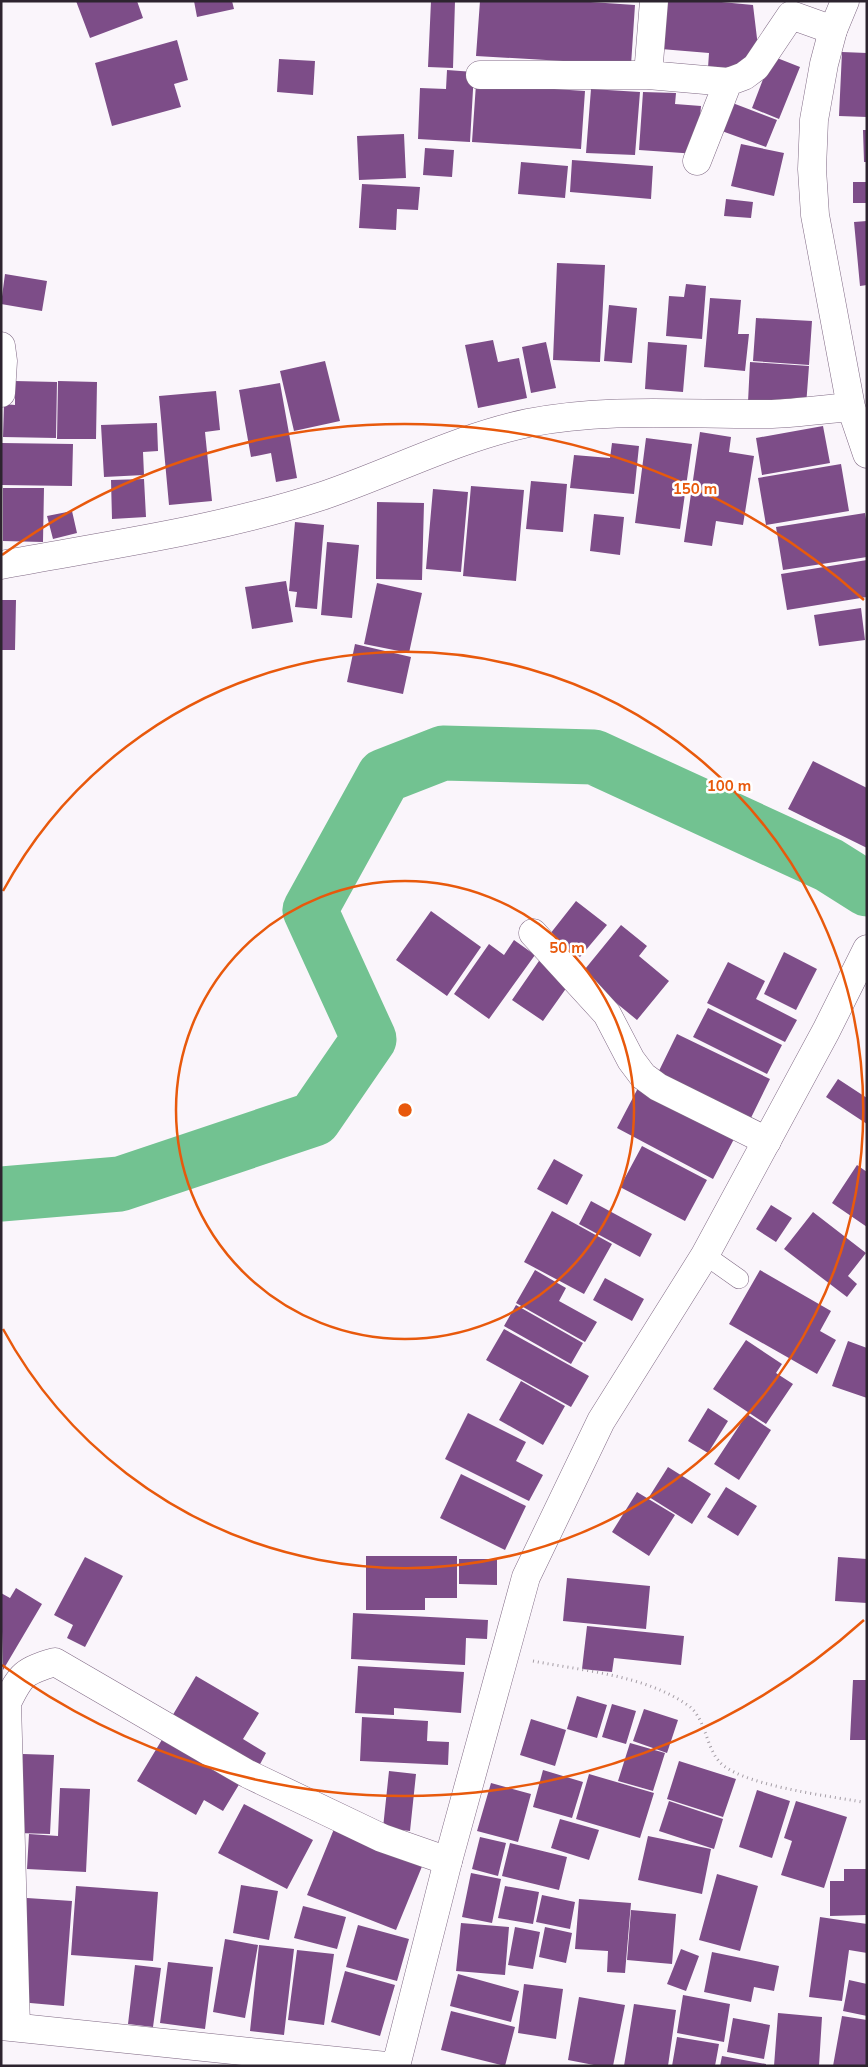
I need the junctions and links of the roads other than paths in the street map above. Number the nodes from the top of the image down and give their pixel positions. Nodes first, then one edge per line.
1 (654, 1) edge
2 (845, 1) edge
3 (782, 8) edge
4 (833, 30) junction
5 (480, 75) dead end
6 (648, 75) junction
7 (728, 82) junction
8 (697, 161) dead end
9 (1, 346) edge
10 (1, 394) edge
11 (851, 407) junction
12 (867, 454) edge
13 (1, 565) edge
14 (533, 933) dead end
15 (867, 949) edge
16 (767, 1141) junction
17 (705, 1255) junction
18 (739, 1279) dead end
19 (448, 1860) junction
20 (9, 2026) edge
21 (386, 2066) edge
22 (396, 2066) edge

1 - 6 street
2 - 4 street
3 - 4 street
3 - 7 street
4 - 11 street
5 - 6 street
6 - 7 street
7 - 8 street
9 - 10 street
11 - 12 street
11 - 13 street
14 - 16 street
15 - 16 street
16 - 17 street
17 - 18 lane
17 - 19 street
19 - 20 street
19 - 22 street
20 - 21 street

